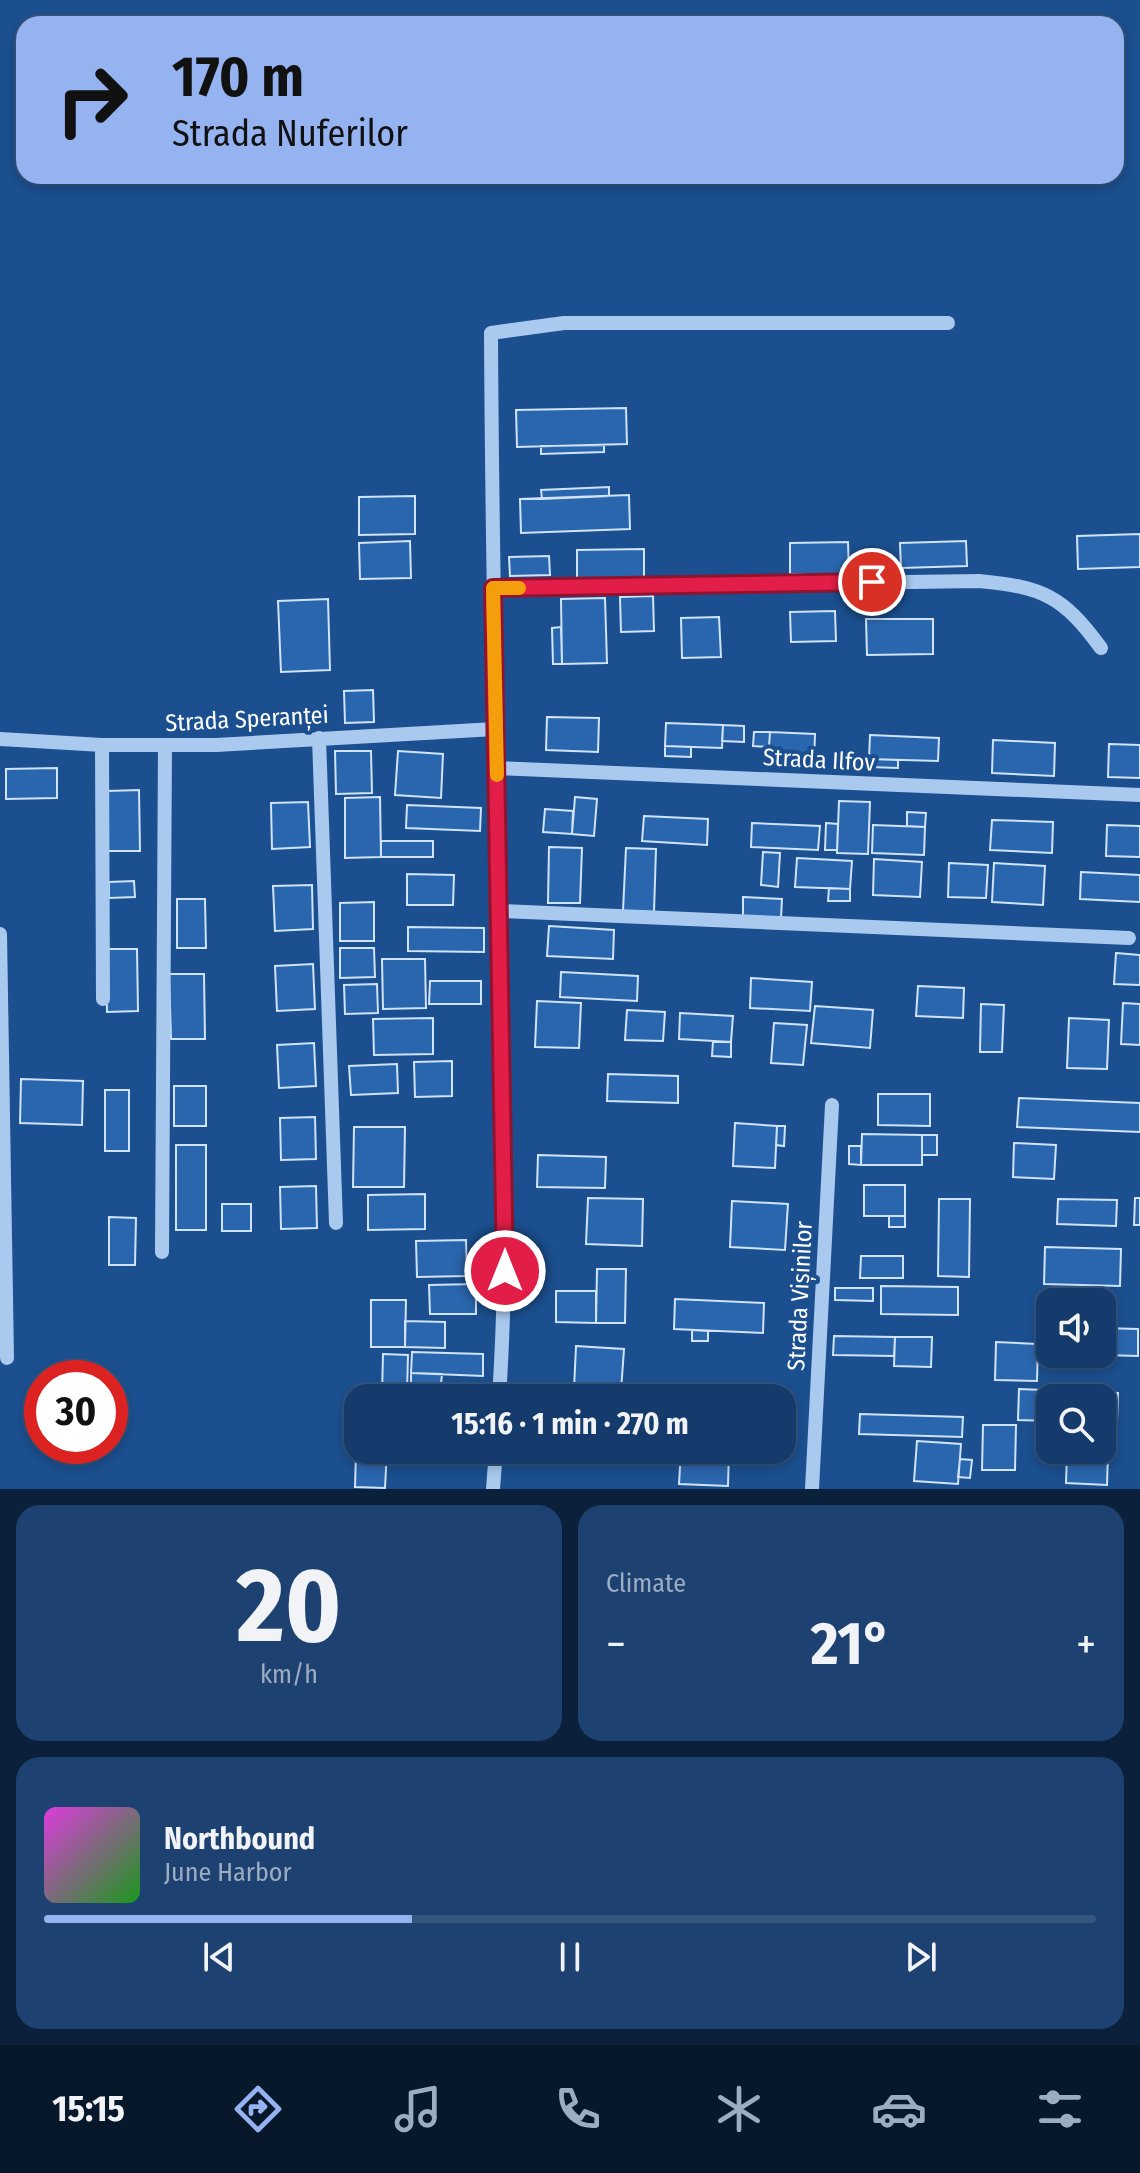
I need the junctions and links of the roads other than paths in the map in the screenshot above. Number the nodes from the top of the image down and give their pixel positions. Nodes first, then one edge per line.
1 (948, 323) dead end
2 (493, 588) junction
3 (1101, 648) dead end
4 (495, 729) junction
5 (319, 738) junction
6 (0, 739) edge
7 (102, 745) junction
8 (165, 745) junction
9 (497, 768) junction
10 (1140, 795) edge
11 (500, 911) junction
12 (0, 934) edge
13 (1129, 938) dead end
14 (103, 999) dead end
15 (832, 1105) dead end
16 (336, 1223) dead end
17 (162, 1252) dead end
18 (7, 1358) dead end
19 (500, 1384) edge
20 (495, 1464) edge
21 (493, 1489) edge
22 (812, 1489) edge

1 - 2 street
2 - 3 street
2 - 4 street
4 - 5 street, Strada Speranței
4 - 9 street
5 - 8 street, Strada Speranței
5 - 16 street
6 - 7 street, Strada Speranței
7 - 8 street, Strada Speranței
7 - 14 street
8 - 17 street
9 - 10 street, Strada Ilfov
9 - 11 street
11 - 13 street
11 - 19 street
12 - 18 street
15 - 22 street, Strada Vișinilor
20 - 21 street

